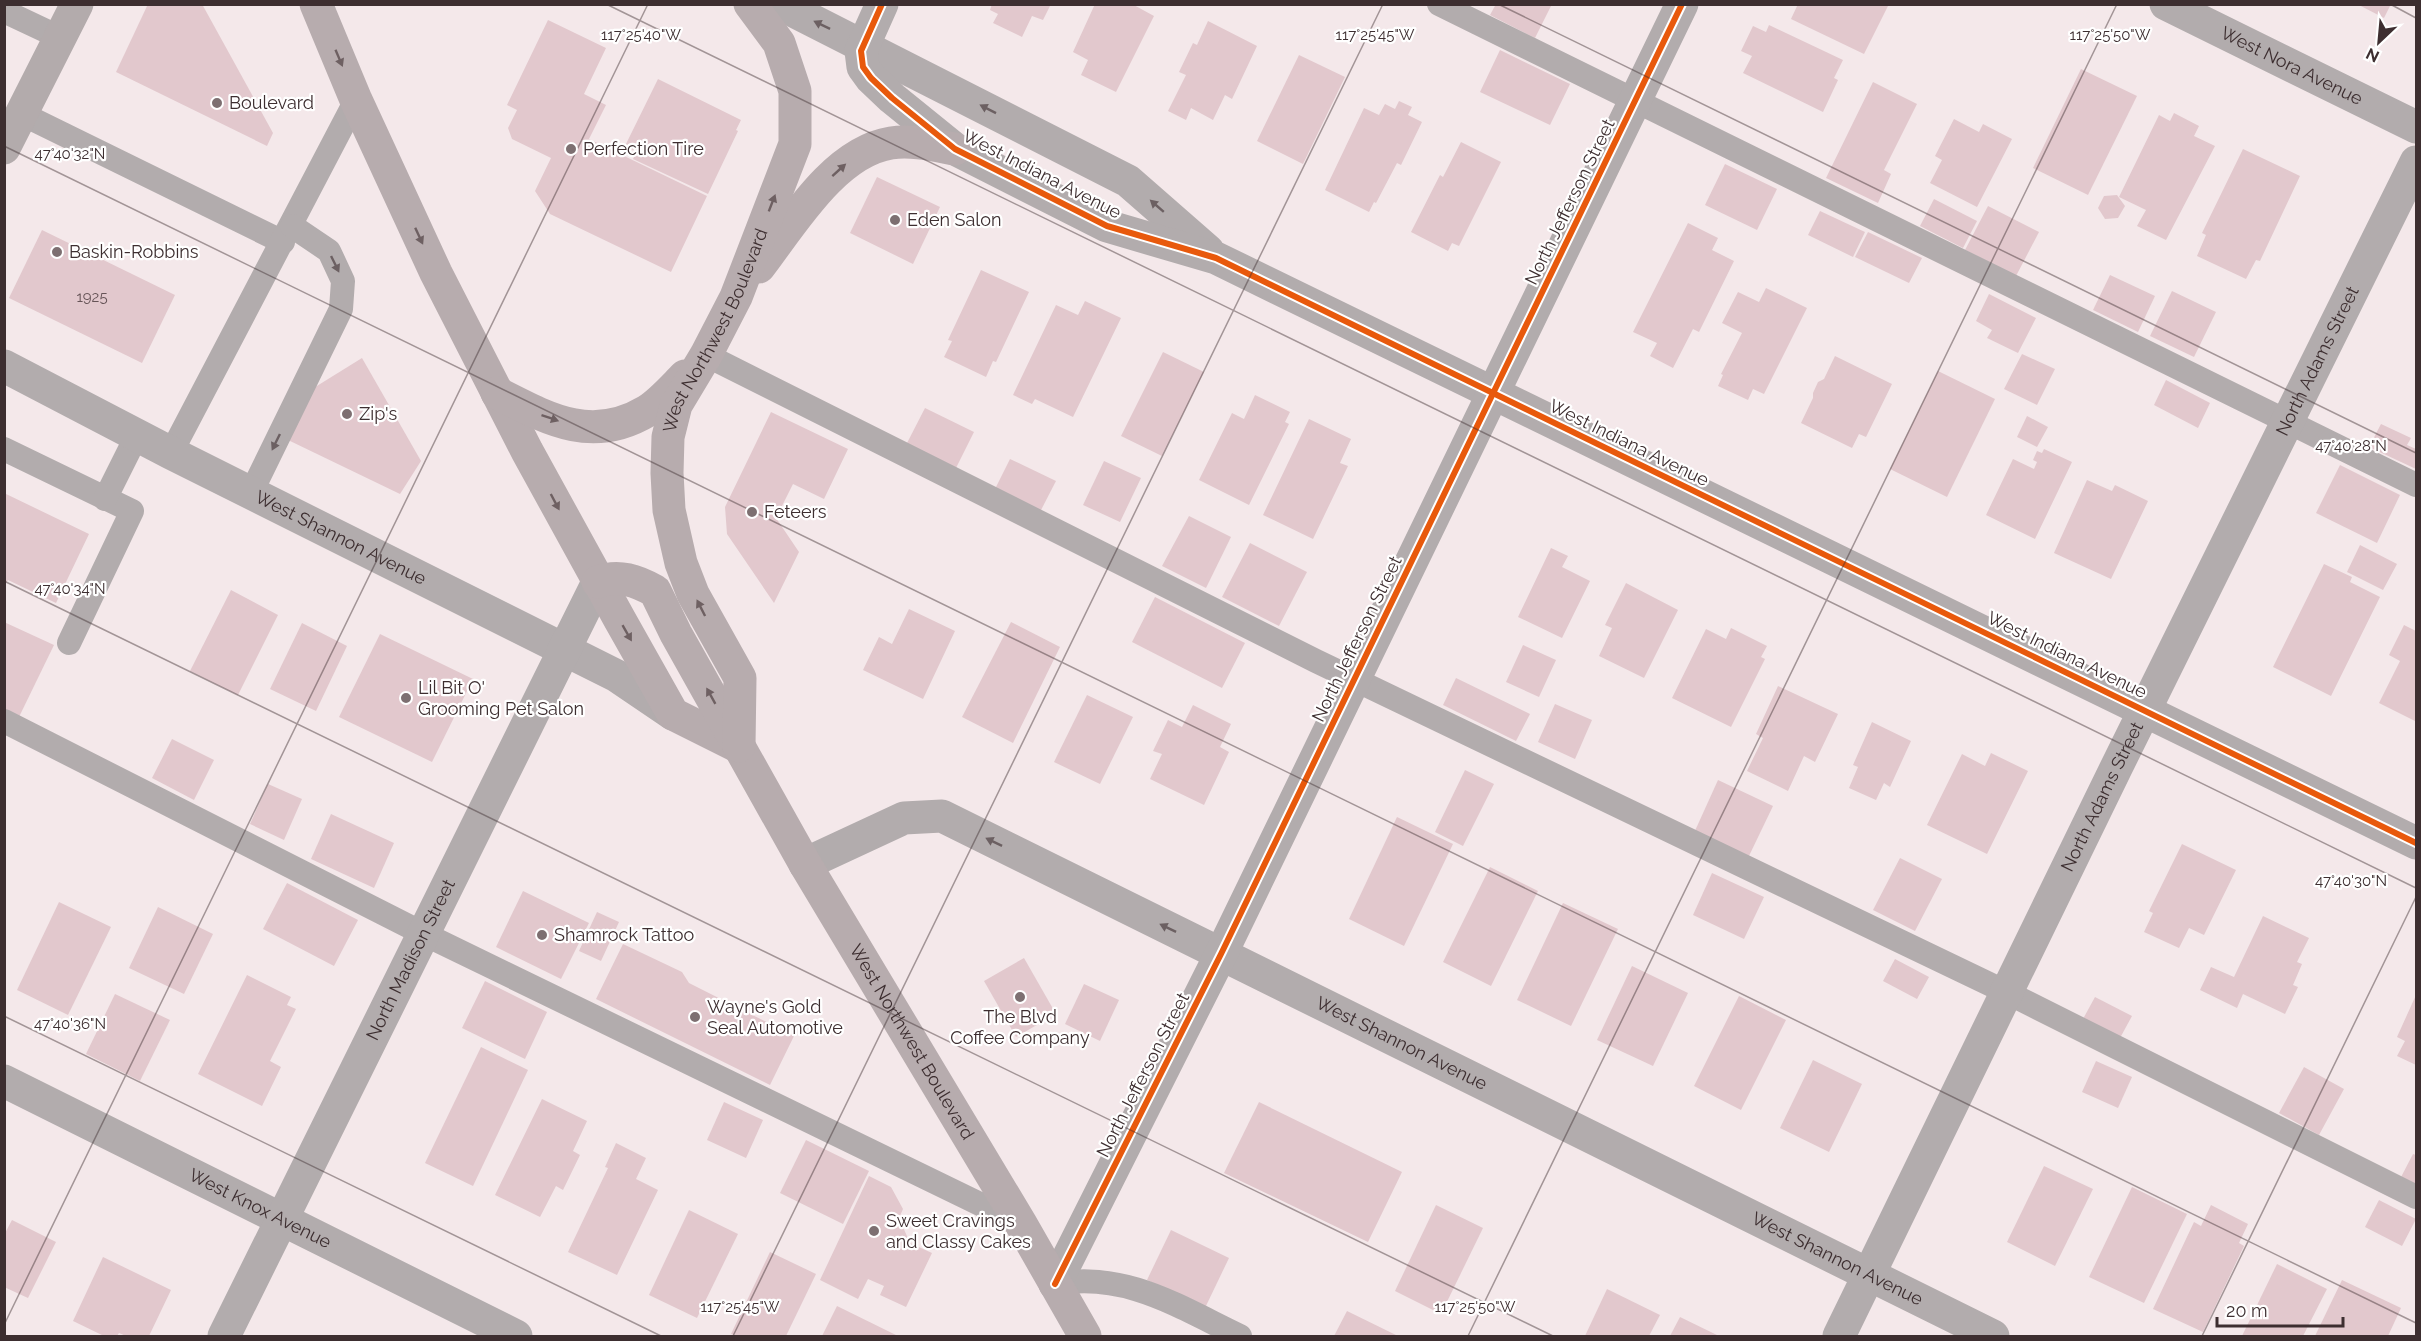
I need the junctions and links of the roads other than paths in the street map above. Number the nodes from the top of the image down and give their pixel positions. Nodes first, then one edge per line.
1 (77, 4) edge
2 (316, 4) edge
3 (750, 4) edge
4 (780, 4) edge
5 (882, 4) edge
6 (1439, 4) edge
7 (1682, 4) edge
8 (2166, 4) edge
9 (4, 10) edge
10 (61, 38) junction
11 (863, 45) junction
12 (356, 100) junction
13 (1635, 101) junction
14 (22, 114) junction
15 (2416, 127) edge
16 (4, 148) edge
17 (955, 149) junction
18 (2416, 162) edge
19 (287, 234) junction
20 (1216, 258) junction
21 (736, 297) junction
22 (706, 356) junction
23 (4, 366) edge
24 (497, 393) junction
25 (1493, 393) junction
26 (2288, 423) junction
27 (136, 435) junction
28 (4, 449) edge
29 (171, 453) junction
30 (2416, 485) edge
31 (251, 493) junction
32 (105, 499) junction
33 (598, 582) junction
34 (69, 643) dead end
35 (565, 650) junction
36 (1354, 680) junction
37 (2145, 710) junction
38 (673, 714) junction
39 (4, 721) edge
40 (739, 747) junction
41 (2416, 843) edge
42 (806, 864) junction
43 (424, 934) junction
44 (1221, 954) junction
45 (2007, 992) junction
46 (4, 1081) edge
47 (2416, 1197) edge
48 (281, 1220) junction
49 (1021, 1224) junction
50 (1869, 1276) junction
51 (1055, 1284) junction
52 (224, 1336) edge
53 (516, 1336) edge
54 (1085, 1336) edge
55 (1240, 1336) edge
56 (1839, 1336) edge
57 (1993, 1336) edge

1 - 10 main road
2 -> 12 main road
21 -> 3 main road, West Northwest Boulevard
11 -> 4 street, West Indiana Avenue
5 - 11 street
6 - 13 lane
7 - 13 street, North Jefferson Street
8 - 15 street, West Nora Avenue
9 - 10 lane
10 - 14 main road
11 - 17 street, West Indiana Avenue
20 -> 11 street, West Indiana Avenue
12 - 19 lane
12 -> 24 main road
13 - 25 street, North Jefferson Street
13 - 26 lane
14 - 16 main road
14 - 19 lane
17 - 20 street, West Indiana Avenue
21 -> 17 main road
18 - 26 street, North Adams Street
19 - 29 lane
19 -> 31 lane
20 - 25 street, West Indiana Avenue
21 - 22 main road, West Northwest Boulevard
24 -> 22 main road
22 - 36 lane
40 -> 22 main road, West Northwest Boulevard
23 - 27 street, West Shannon Avenue
24 -> 33 main road
25 - 36 street, North Jefferson Street
25 - 37 street, West Indiana Avenue
26 - 30 lane
26 - 37 street, North Adams Street
27 - 29 street, West Shannon Avenue
27 - 32 lane
28 - 32 lane
29 - 31 street, West Shannon Avenue
31 - 35 street, West Shannon Avenue
32 - 34 lane
33 - 35 street, North Madison Street
33 -> 38 main road
40 -> 33 main road
35 - 38 street, West Shannon Avenue
35 - 43 street, North Madison Street
36 - 44 street, North Jefferson Street
36 - 45 lane
37 - 41 street, West Indiana Avenue
37 - 45 street, North Adams Street
38 - 40 main road
39 - 43 lane
40 - 42 main road, West Northwest Boulevard
44 -> 42 street, West Shannon Avenue
42 - 49 main road, West Northwest Boulevard
43 - 48 street, North Madison Street
43 - 49 lane
44 - 50 street, West Shannon Avenue
44 - 51 street, North Jefferson Street
45 - 47 lane
45 - 50 street, North Adams Street
46 - 48 street, West Knox Avenue
48 - 52 street, North Madison Street
48 - 53 street, West Knox Avenue
49 - 51 main road, West Northwest Boulevard
50 - 56 street, North Adams Street
50 - 57 street, West Shannon Avenue
51 - 54 main road, West Northwest Boulevard
51 - 55 lane

